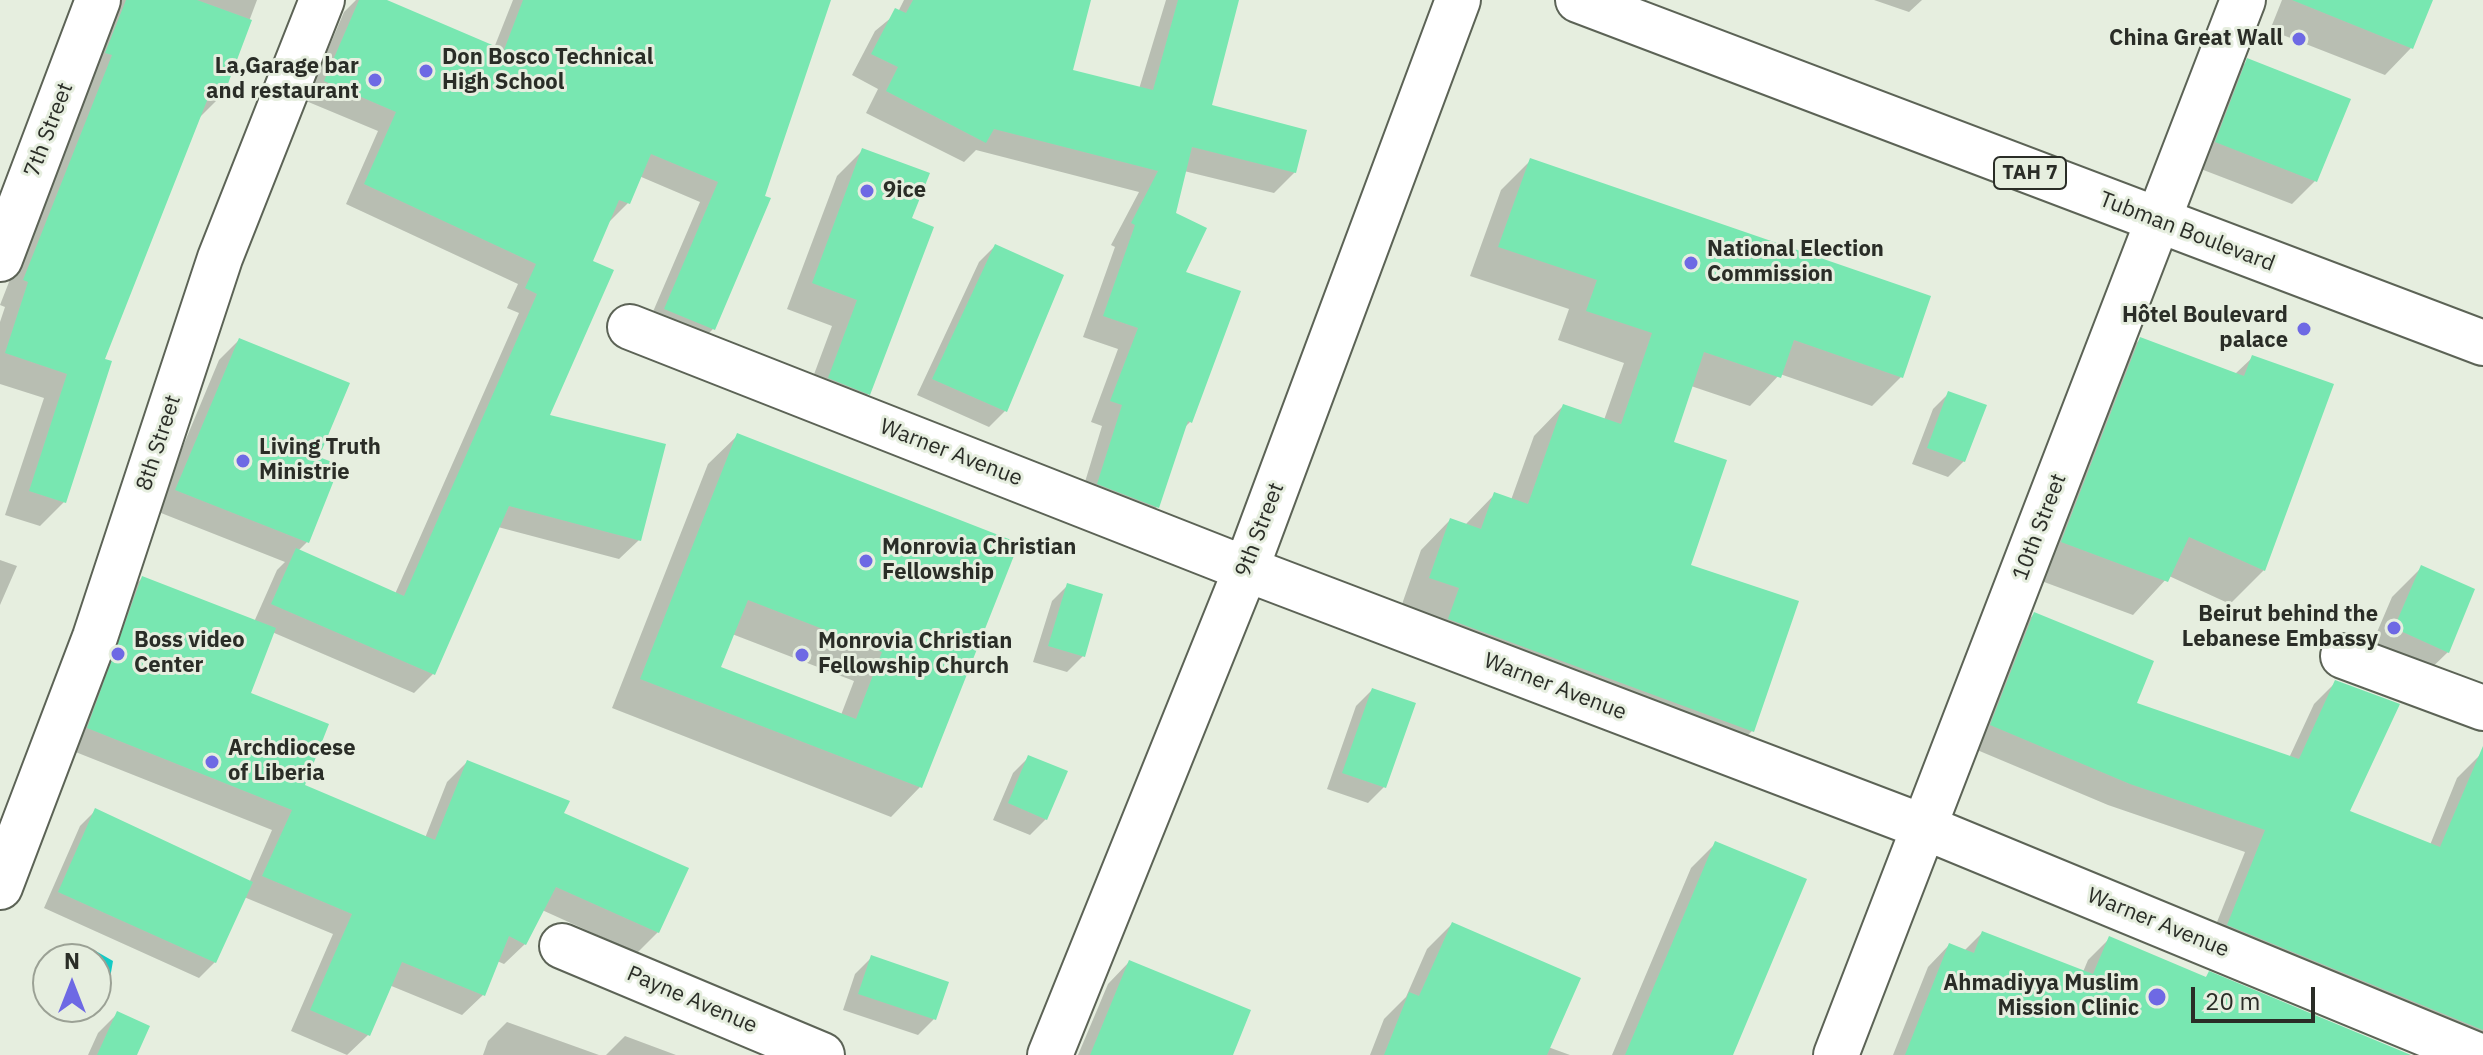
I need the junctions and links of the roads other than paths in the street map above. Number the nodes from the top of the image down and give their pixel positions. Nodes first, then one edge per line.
1 (98, 0) edge
2 (322, 0) edge
3 (1458, 0) edge
4 (1578, 0) edge
5 (2243, 0) edge
6 (2158, 221) junction
7 (0, 259) edge
8 (630, 327) dead end
9 (2483, 343) edge
10 (1246, 569) junction
11 (2343, 656) dead end
12 (2483, 708) edge
13 (1924, 827) junction
14 (0, 887) edge
15 (562, 946) dead end
16 (822, 1055) edge
17 (1050, 1055) edge
18 (1836, 1055) edge
19 (2477, 1055) edge

1 - 7 main road, 7th Street
2 - 14 main road, 8th Street
3 - 10 main road, 9th Street
4 - 6 main road, Tubman Boulevard / TAH 7
5 - 6 main road, 10th Street
6 - 9 main road, Tubman Boulevard / TAH 7
6 - 13 main road, 10th Street
8 - 10 main road, Warner Avenue
10 - 13 main road, Warner Avenue
10 - 17 main road, 9th Street
11 - 12 main road
13 - 18 main road, 10th Street
13 - 19 main road, Warner Avenue
15 - 16 main road, Payne Avenue

